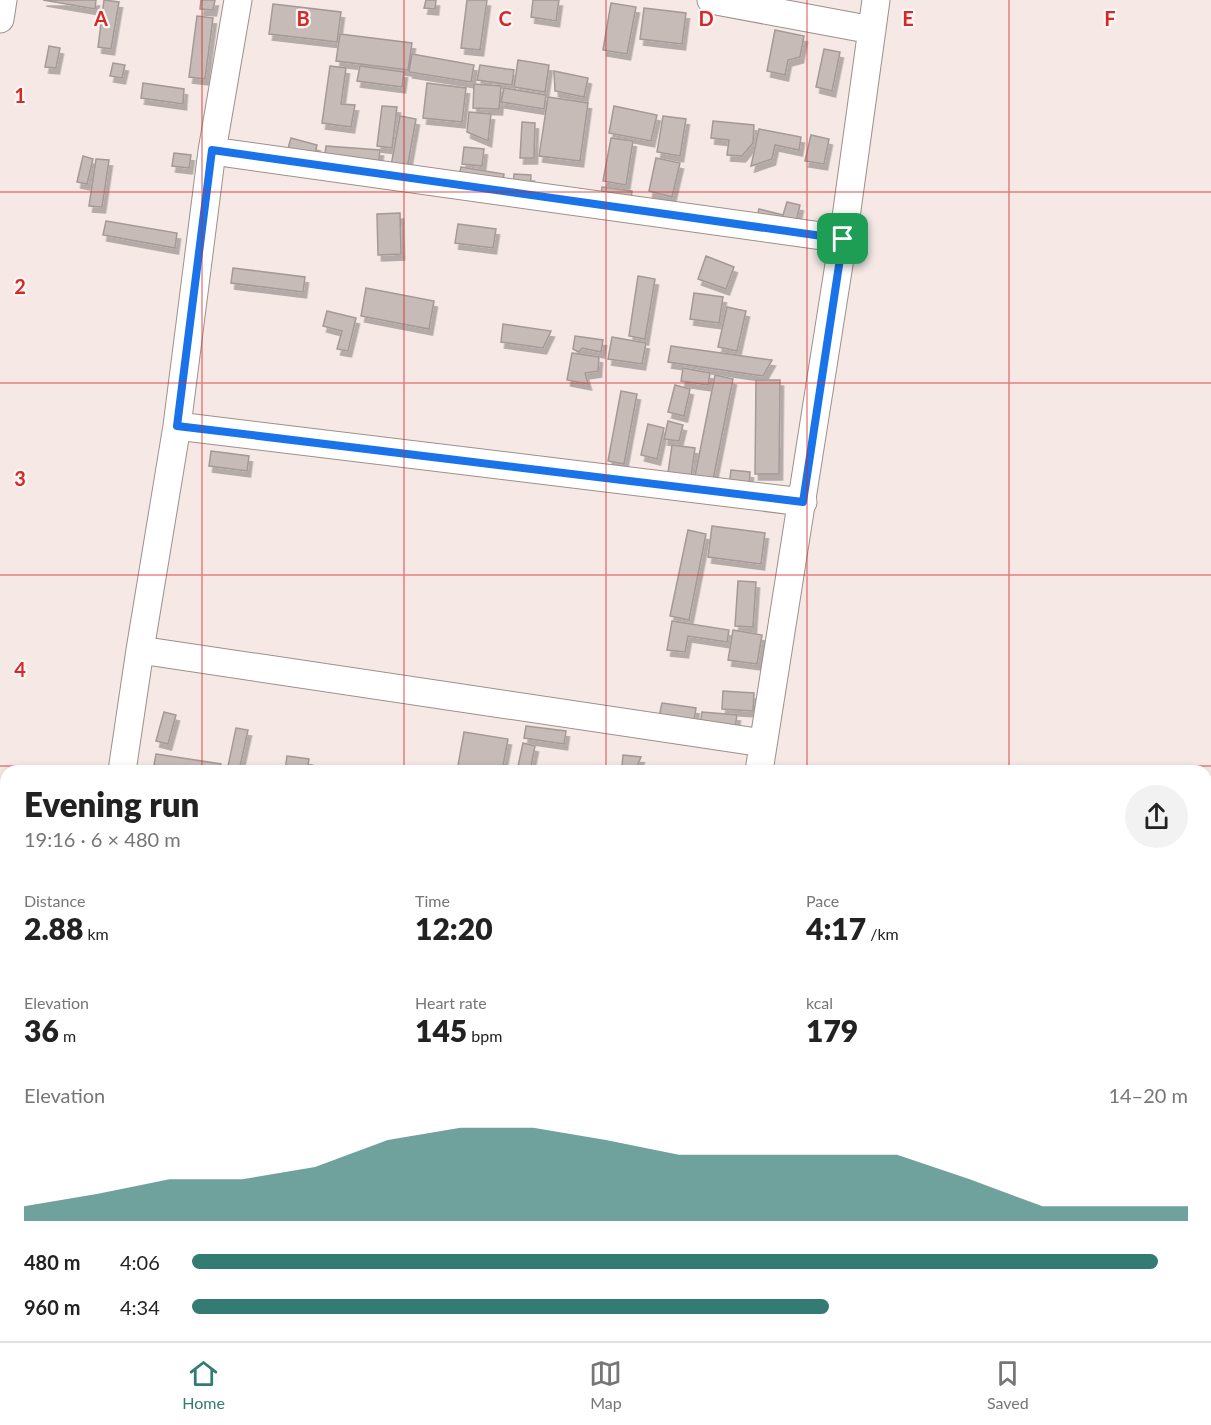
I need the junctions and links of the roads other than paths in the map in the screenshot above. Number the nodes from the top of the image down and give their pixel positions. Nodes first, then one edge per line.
1 (3, 0) edge
2 (238, 0) edge
3 (711, 0) edge
4 (876, 0) edge
5 (0, 20) edge
6 (872, 30) junction
7 (212, 150) junction
8 (843, 239) junction
9 (177, 426) junction
10 (803, 502) junction
11 (140, 650) junction
12 (763, 744) junction
13 (123, 765) edge
14 (760, 765) edge

1 - 5 street
2 - 7 street
3 - 6 street
4 - 6 street
6 - 8 street
7 - 8 street
7 - 9 street
8 - 10 street
9 - 10 street
9 - 11 street
10 - 12 street
11 - 12 street
11 - 13 street
12 - 14 street

